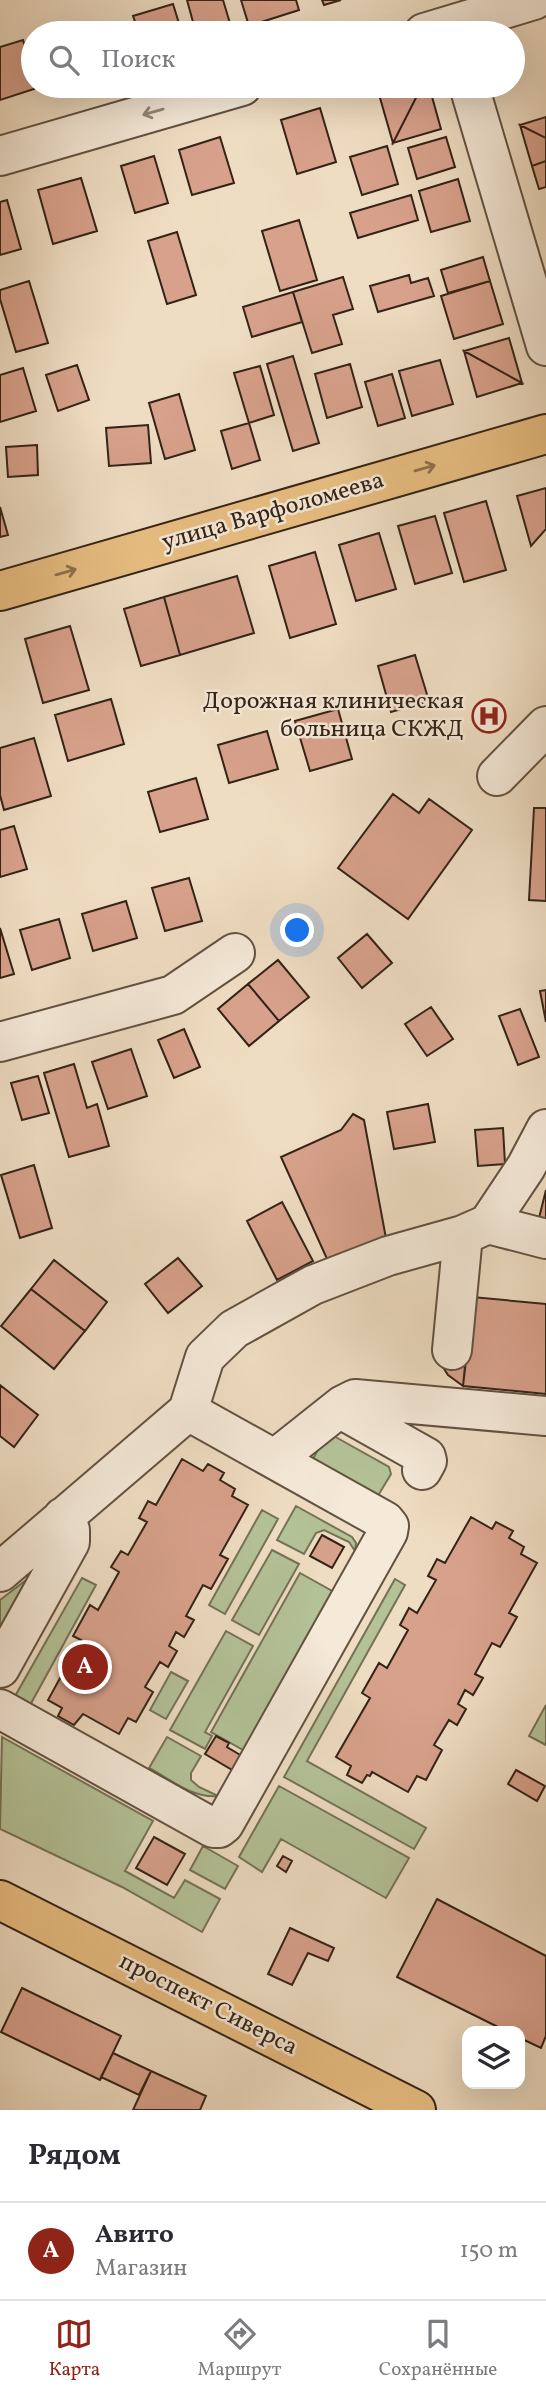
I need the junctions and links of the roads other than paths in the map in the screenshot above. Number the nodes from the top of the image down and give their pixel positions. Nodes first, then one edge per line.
1 (534, 0) edge
2 (451, 21) edge
3 (201, 98) edge
4 (474, 98) edge
5 (0, 156) edge
6 (546, 346) edge
7 (546, 434) edge
8 (0, 592) edge
9 (546, 726) edge
10 (497, 776) dead end
11 (236, 953) dead end
12 (0, 1042) edge
13 (546, 1129) edge
14 (475, 1230) junction
15 (546, 1239) edge
16 (452, 1350) dead end
17 (339, 1408) junction
18 (188, 1411) junction
19 (546, 1416) edge
20 (275, 1459) junction
21 (422, 1470) dead end
22 (63, 1517) junction
23 (0, 1572) edge
24 (0, 1668) edge
25 (0, 1709) edge
26 (0, 1900) edge
27 (416, 2110) edge

1 - 2 street
3 -> 5 street
4 - 6 street
8 -> 7 main road, улица Варфоломеева
9 - 10 street
11 - 12 street
13 - 14 street
14 - 15 street
14 - 16 street
14 - 18 street
17 - 19 street
17 - 20 street
17 - 21 street
18 - 20 street
18 - 22 street
20 - 25 street
22 - 23 street
22 - 24 street
26 - 27 main road, проспект Сиверса

